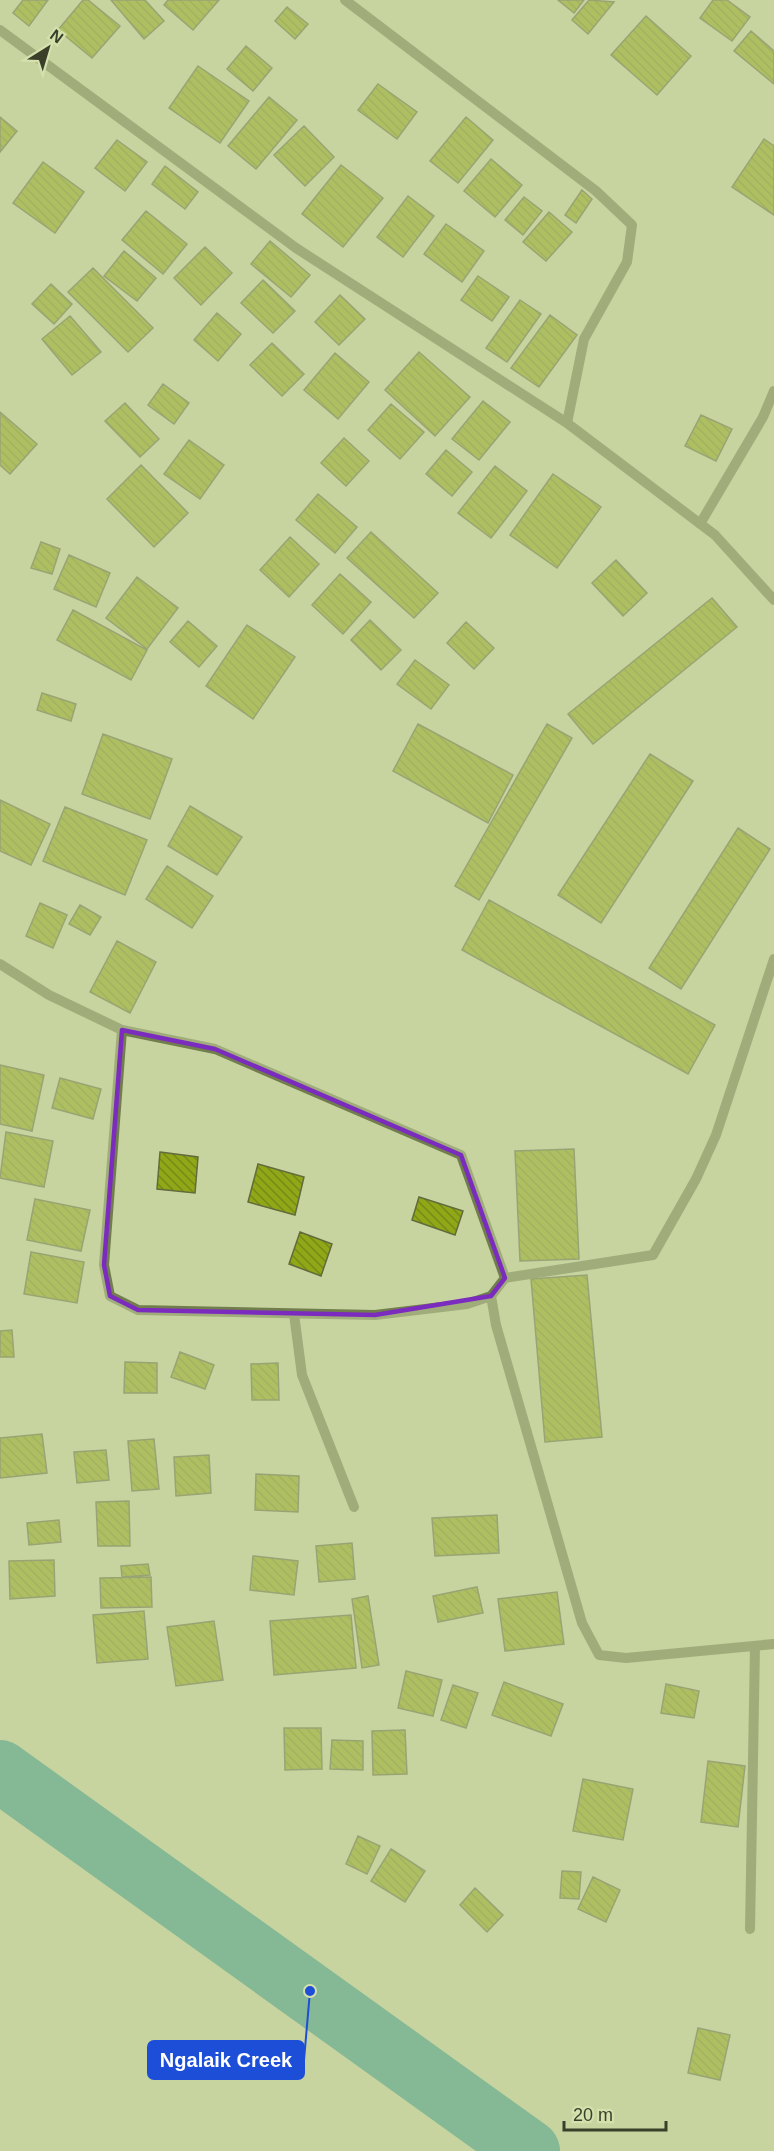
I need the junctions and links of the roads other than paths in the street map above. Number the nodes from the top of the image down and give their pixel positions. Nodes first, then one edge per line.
1 (345, 0) edge
2 (0, 30) edge
3 (774, 392) edge
4 (567, 423) junction
5 (700, 524) junction
6 (774, 600) edge
7 (774, 959) edge
8 (0, 964) edge
9 (122, 1030) junction
10 (505, 1278) junction
11 (491, 1296) junction
12 (294, 1314) junction
13 (354, 1507) dead end
14 (774, 1644) edge
15 (754, 1646) junction
16 (750, 1929) dead end

1 - 4 street
2 - 4 street
3 - 5 street
4 - 5 street
5 - 6 street
7 - 10 street
8 - 9 street
9 - 10 street
9 - 12 street
10 - 11 street
11 - 12 street
11 - 15 street
12 - 13 street
14 - 15 street
15 - 16 street

